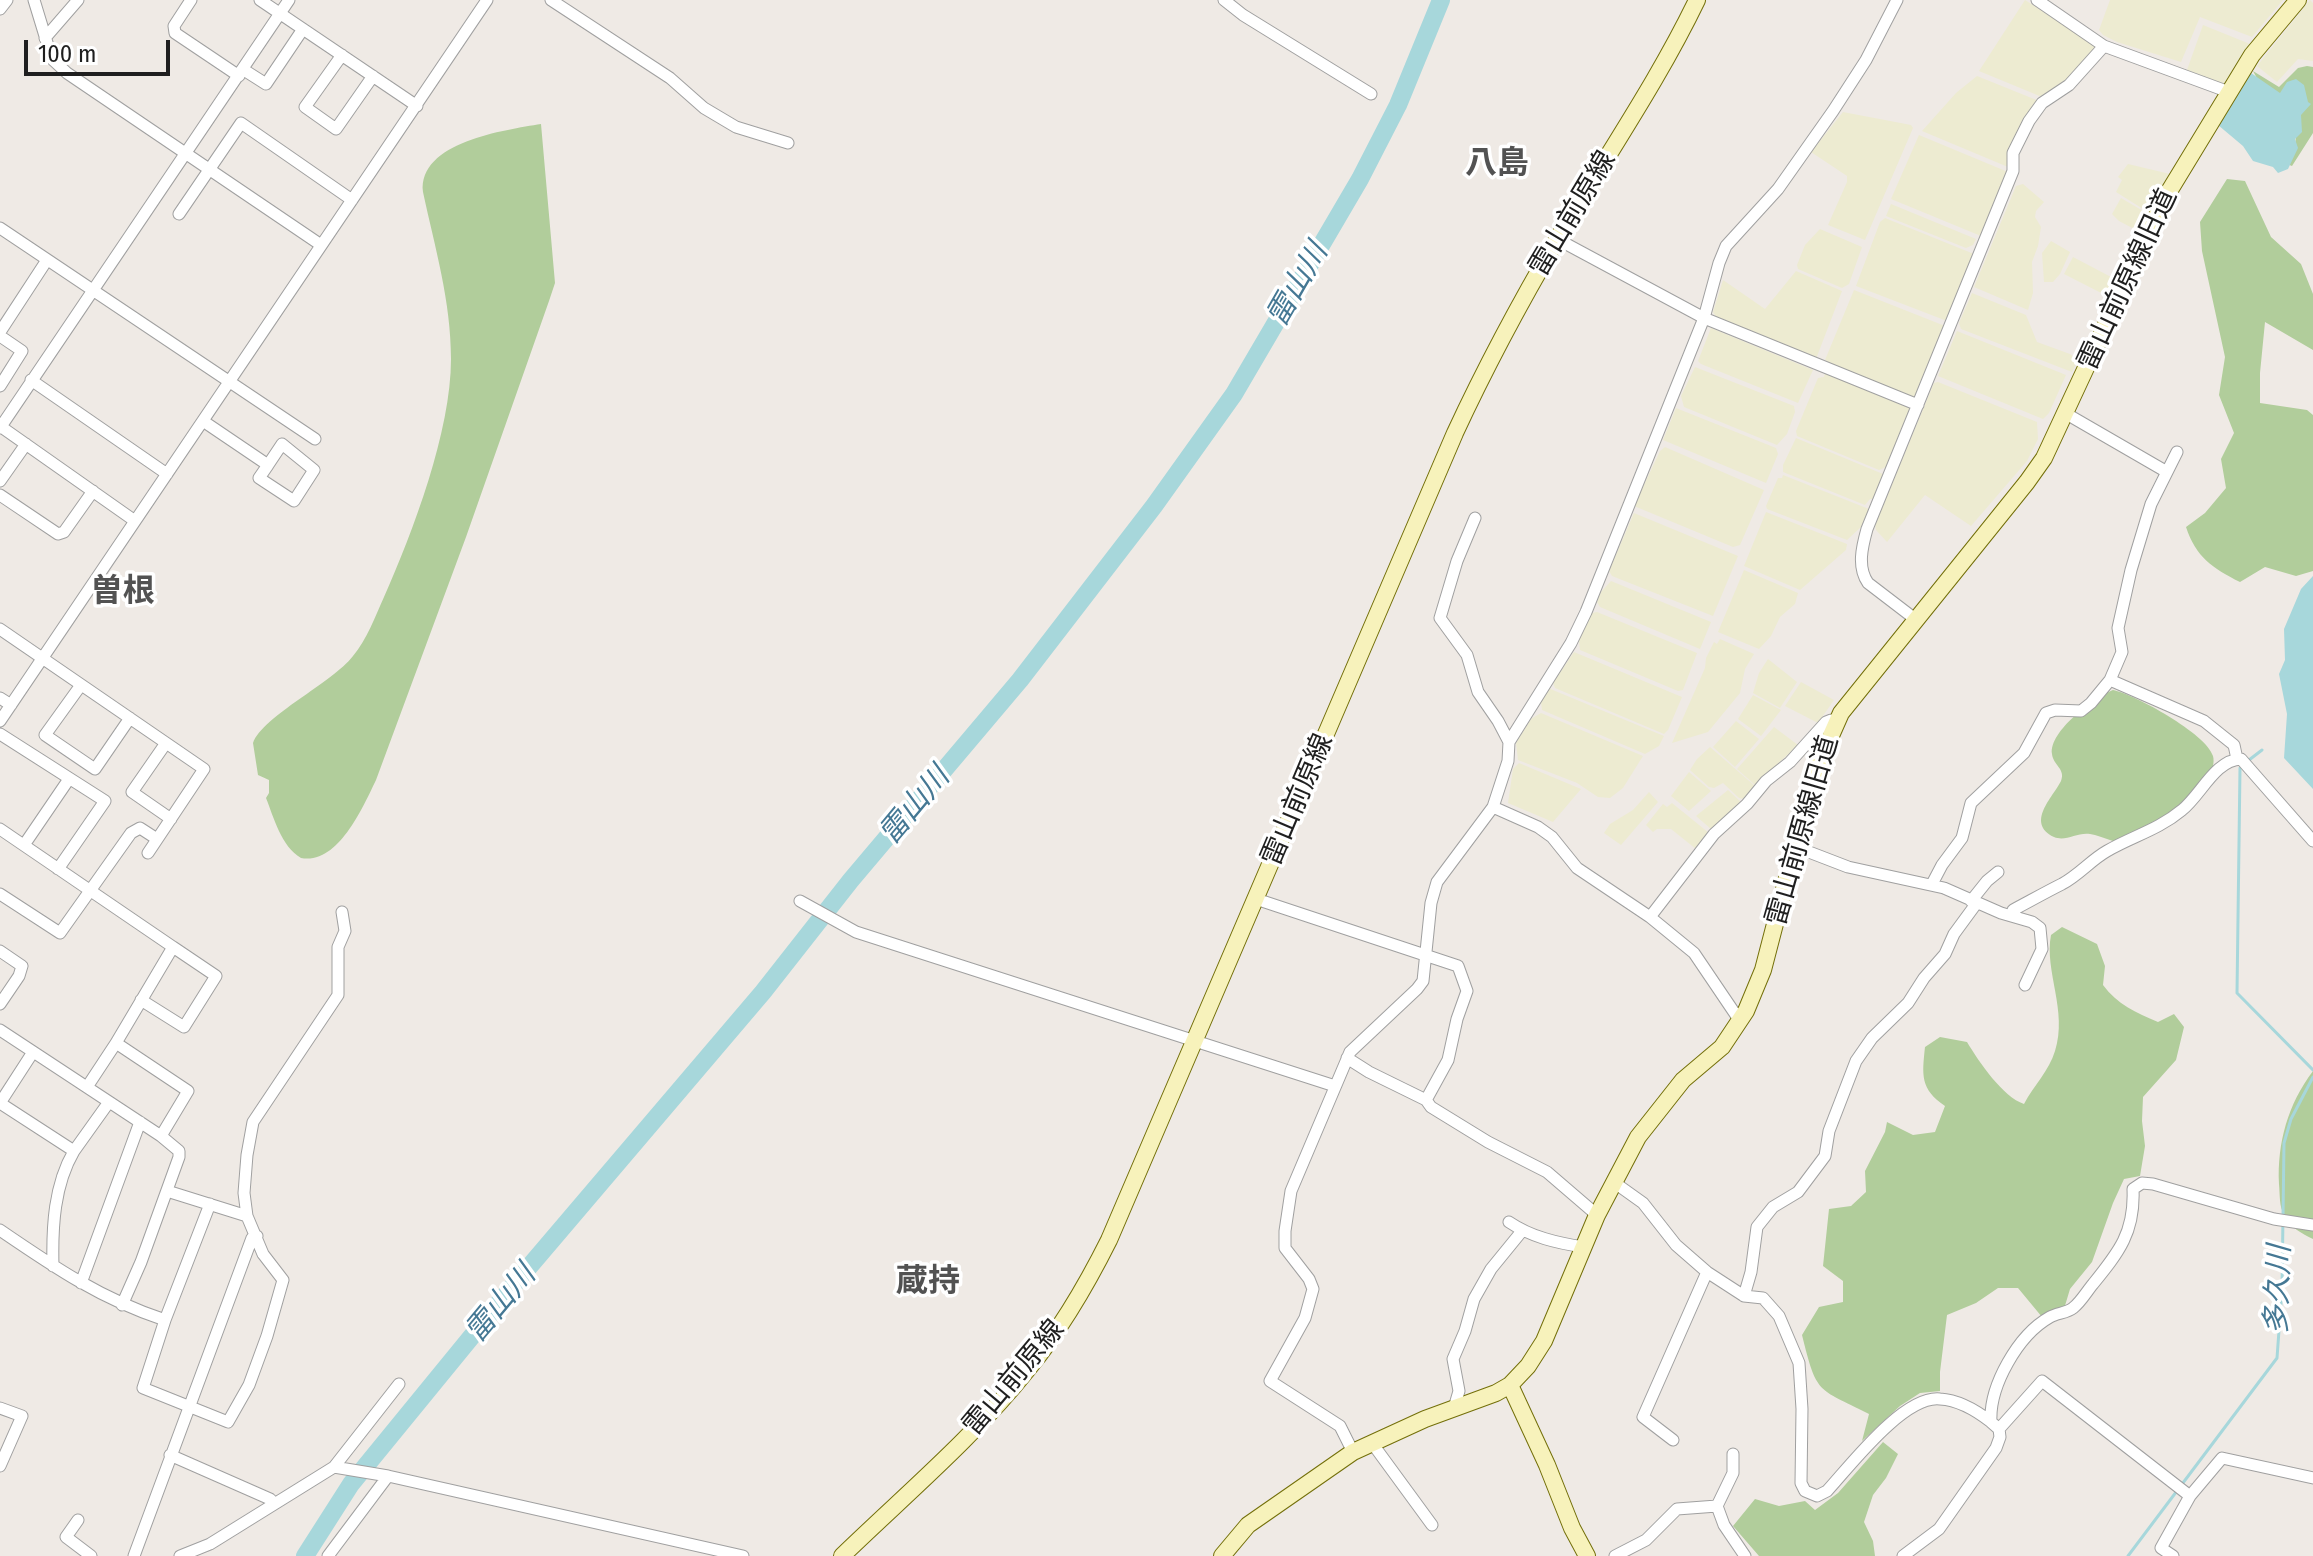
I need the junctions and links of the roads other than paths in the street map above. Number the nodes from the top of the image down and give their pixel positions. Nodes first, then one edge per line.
1 (7, 0) edge
2 (34, 0) edge
3 (78, 0) edge
4 (191, 0) edge
5 (260, 0) edge
6 (289, 0) edge
7 (487, 0) edge
8 (551, 0) edge
9 (1224, 0) edge
10 (1697, 0) edge
11 (1897, 0) edge
12 (2037, 0) edge
13 (2298, 0) edge
14 (0, 9) edge
15 (281, 13) junction
16 (303, 29) junction
17 (45, 38) junction
18 (2104, 46) junction
19 (342, 55) junction
20 (241, 73) junction
21 (373, 76) junction
22 (2229, 92) junction
23 (1371, 94) dead end
24 (417, 106) junction
25 (788, 143) dead end
26 (188, 153) junction
27 (210, 168) junction
28 (352, 200) junction
29 (179, 214) dead end
30 (1, 231) edge
31 (1557, 239) junction
32 (321, 245) junction
33 (47, 260) junction
34 (91, 290) junction
35 (1704, 318) junction
36 (0, 334) edge
37 (31, 380) junction
38 (229, 383) junction
39 (0, 386) edge
40 (1918, 405) junction
41 (2065, 413) junction
42 (203, 421) junction
43 (0, 427) edge
44 (315, 439) dead end
45 (26, 444) junction
46 (2177, 452) dead end
47 (268, 465) junction
48 (2167, 472) junction
49 (167, 474) junction
50 (0, 481) edge
51 (93, 491) junction
52 (0, 495) edge
53 (1475, 518) dead end
54 (135, 521) junction
55 (1915, 619) junction
56 (0, 629) edge
57 (43, 658) junction
58 (2110, 680) junction
59 (81, 685) junction
60 (0, 698) edge
61 (11, 705) junction
62 (130, 718) junction
63 (0, 721) edge
64 (1835, 723) junction
65 (0, 734) edge
66 (1509, 742) junction
67 (166, 743) junction
68 (2242, 762) junction
69 (69, 779) junction
70 (1493, 807) junction
71 (171, 819) junction
72 (0, 829) edge
73 (157, 839) junction
74 (2313, 841) edge
75 (24, 845) junction
76 (1796, 847) junction
77 (148, 853) dead end
78 (58, 869) junction
79 (1998, 872) dead end
80 (1932, 884) junction
81 (90, 891) junction
82 (0, 894) edge
83 (1256, 899) junction
84 (800, 901) dead end
85 (1974, 902) junction
86 (342, 912) dead end
87 (2012, 916) junction
88 (1650, 917) junction
89 (173, 947) junction
90 (0, 951) edge
91 (1426, 956) junction
92 (2025, 985) dead end
93 (141, 1000) junction
94 (0, 1004) edge
95 (1740, 1021) junction
96 (0, 1030) edge
97 (1195, 1041) junction
98 (116, 1043) junction
99 (33, 1052) junction
100 (1347, 1058) junction
101 (1335, 1086) junction
102 (87, 1087) junction
103 (1426, 1100) junction
104 (109, 1102) junction
105 (140, 1122) junction
106 (161, 1136) junction
107 (74, 1151) junction
108 (1615, 1183) junction
109 (167, 1191) junction
110 (210, 1204) junction
111 (1597, 1215) junction
112 (247, 1216) junction
113 (1509, 1222) dead end
114 (2313, 1225) edge
115 (0, 1230) edge
116 (1522, 1231) junction
117 (257, 1236) junction
118 (1584, 1247) junction
119 (53, 1266) junction
120 (1707, 1272) junction
121 (81, 1283) junction
122 (1744, 1296) junction
123 (122, 1305) junction
124 (165, 1320) junction
125 (399, 1384) dead end
126 (1510, 1385) junction
127 (188, 1407) junction
128 (0, 1408) edge
129 (1454, 1408) junction
130 (1995, 1425) junction
131 (1673, 1440) dead end
132 (1372, 1443) junction
133 (1353, 1452) junction
134 (1733, 1454) dead end
135 (170, 1455) junction
136 (0, 1466) edge
137 (337, 1468) junction
138 (384, 1476) junction
139 (2313, 1478) edge
140 (2188, 1494) junction
141 (274, 1503) junction
142 (1717, 1506) junction
143 (78, 1520) dead end
144 (1432, 1525) dead end
145 (91, 1556) edge
146 (134, 1556) edge
147 (180, 1556) edge
148 (328, 1556) edge
149 (743, 1556) edge
150 (842, 1556) edge
151 (1222, 1556) edge
152 (1587, 1556) edge
153 (1615, 1556) edge
154 (1745, 1556) edge
155 (1903, 1556) edge
156 (2173, 1556) edge

1 - 14 street
2 - 17 street
3 - 17 street
4 - 20 street
5 - 15 street
6 - 15 street
7 - 24 street
8 - 25 street
9 - 23 street
10 - 31 street, 雷山前原線
11 - 35 street
12 - 18 street
13 - 22 street, 雷山前原線旧道
15 - 16 street
15 - 20 street
16 - 19 street
16 - 20 street
17 - 26 street
18 - 22 street
18 - 40 street
19 - 21 street
19 - 21 street
20 - 26 street
21 - 24 street
22 - 41 street, 雷山前原線旧道
24 - 28 street
26 - 27 street
26 - 34 street
27 - 28 street
27 - 29 street
27 - 32 street
28 - 32 street
30 - 33 street
31 - 35 street
31 - 83 street, 雷山前原線
32 - 38 street
33 - 34 street
33 - 36 street
34 - 37 street
34 - 38 street
35 - 40 street
35 - 66 street
36 - 39 street
37 - 43 street
37 - 49 street
38 - 42 street
38 - 44 street
40 - 55 street
41 - 48 street
41 - 55 street, 雷山前原線旧道
42 - 47 street
42 - 49 street
43 - 45 street
45 - 50 street
45 - 51 street
46 - 48 street
47 - 47 street
48 - 58 street
49 - 54 street
51 - 52 street
51 - 54 street
53 - 66 street
54 - 57 street
55 - 64 street, 雷山前原線旧道
56 - 57 street
57 - 59 street
57 - 61 street
58 - 68 street
58 - 80 street
59 - 62 street
59 - 62 street
60 - 61 street
61 - 63 street
62 - 67 street
64 - 76 street, 雷山前原線旧道
64 - 88 street
65 - 69 street
66 - 70 street
67 - 71 street
67 - 71 street
68 - 74 street
68 - 87 street
69 - 75 street
69 - 78 street
70 - 88 street
70 - 91 street
71 - 73 street
72 - 75 street
73 - 77 street
73 - 81 street
75 - 78 street
76 - 80 street
76 - 95 street, 雷山前原線旧道
78 - 81 street
79 - 85 street
80 - 85 street
81 - 82 street
81 - 89 street
83 - 91 street
83 - 97 street, 雷山前原線
84 - 97 street
85 - 87 street
85 - 122 street
86 - 112 street
87 - 92 street
88 - 95 street
89 - 93 street
89 - 93 street
90 - 94 street
91 - 100 street
91 - 103 street
93 - 98 street
95 - 108 street, 雷山前原線旧道
96 - 99 street
97 - 101 street
97 - 150 street, 雷山前原線
98 - 102 street
98 - 106 street
99 - 102 street
99 - 107 street
100 - 101 street
100 - 103 street
101 - 133 street
102 - 104 street
103 - 111 street
104 - 105 street
104 - 107 street
105 - 106 street
105 - 121 street
106 - 109 street
107 - 119 street
108 - 111 street, 雷山前原線旧道
108 - 120 street
109 - 110 street
109 - 123 street
110 - 112 street
110 - 124 street
111 - 118 street, 雷山前原線旧道
112 - 117 street
113 - 116 street
114 - 130 street
115 - 119 street
116 - 118 street
116 - 129 street
117 - 127 street
117 - 127 street
118 - 126 street, 雷山前原線旧道
119 - 121 street
120 - 122 street
120 - 131 street
121 - 123 street
122 - 130 street
123 - 124 street
124 - 127 street
125 - 137 street
126 - 129 street, 雷山前原線旧道
126 - 152 street
127 - 135 street
128 - 136 street
129 - 132 street, 雷山前原線旧道
130 - 140 street
130 - 155 street
132 - 133 street, 雷山前原線旧道
132 - 144 street
133 - 151 street, 雷山前原線旧道
134 - 142 street
135 - 141 street
135 - 146 street
137 - 138 street
137 - 141 street
138 - 148 street
138 - 149 street
139 - 140 street
140 - 156 street
141 - 147 street
142 - 153 street
142 - 154 street
143 - 145 street

